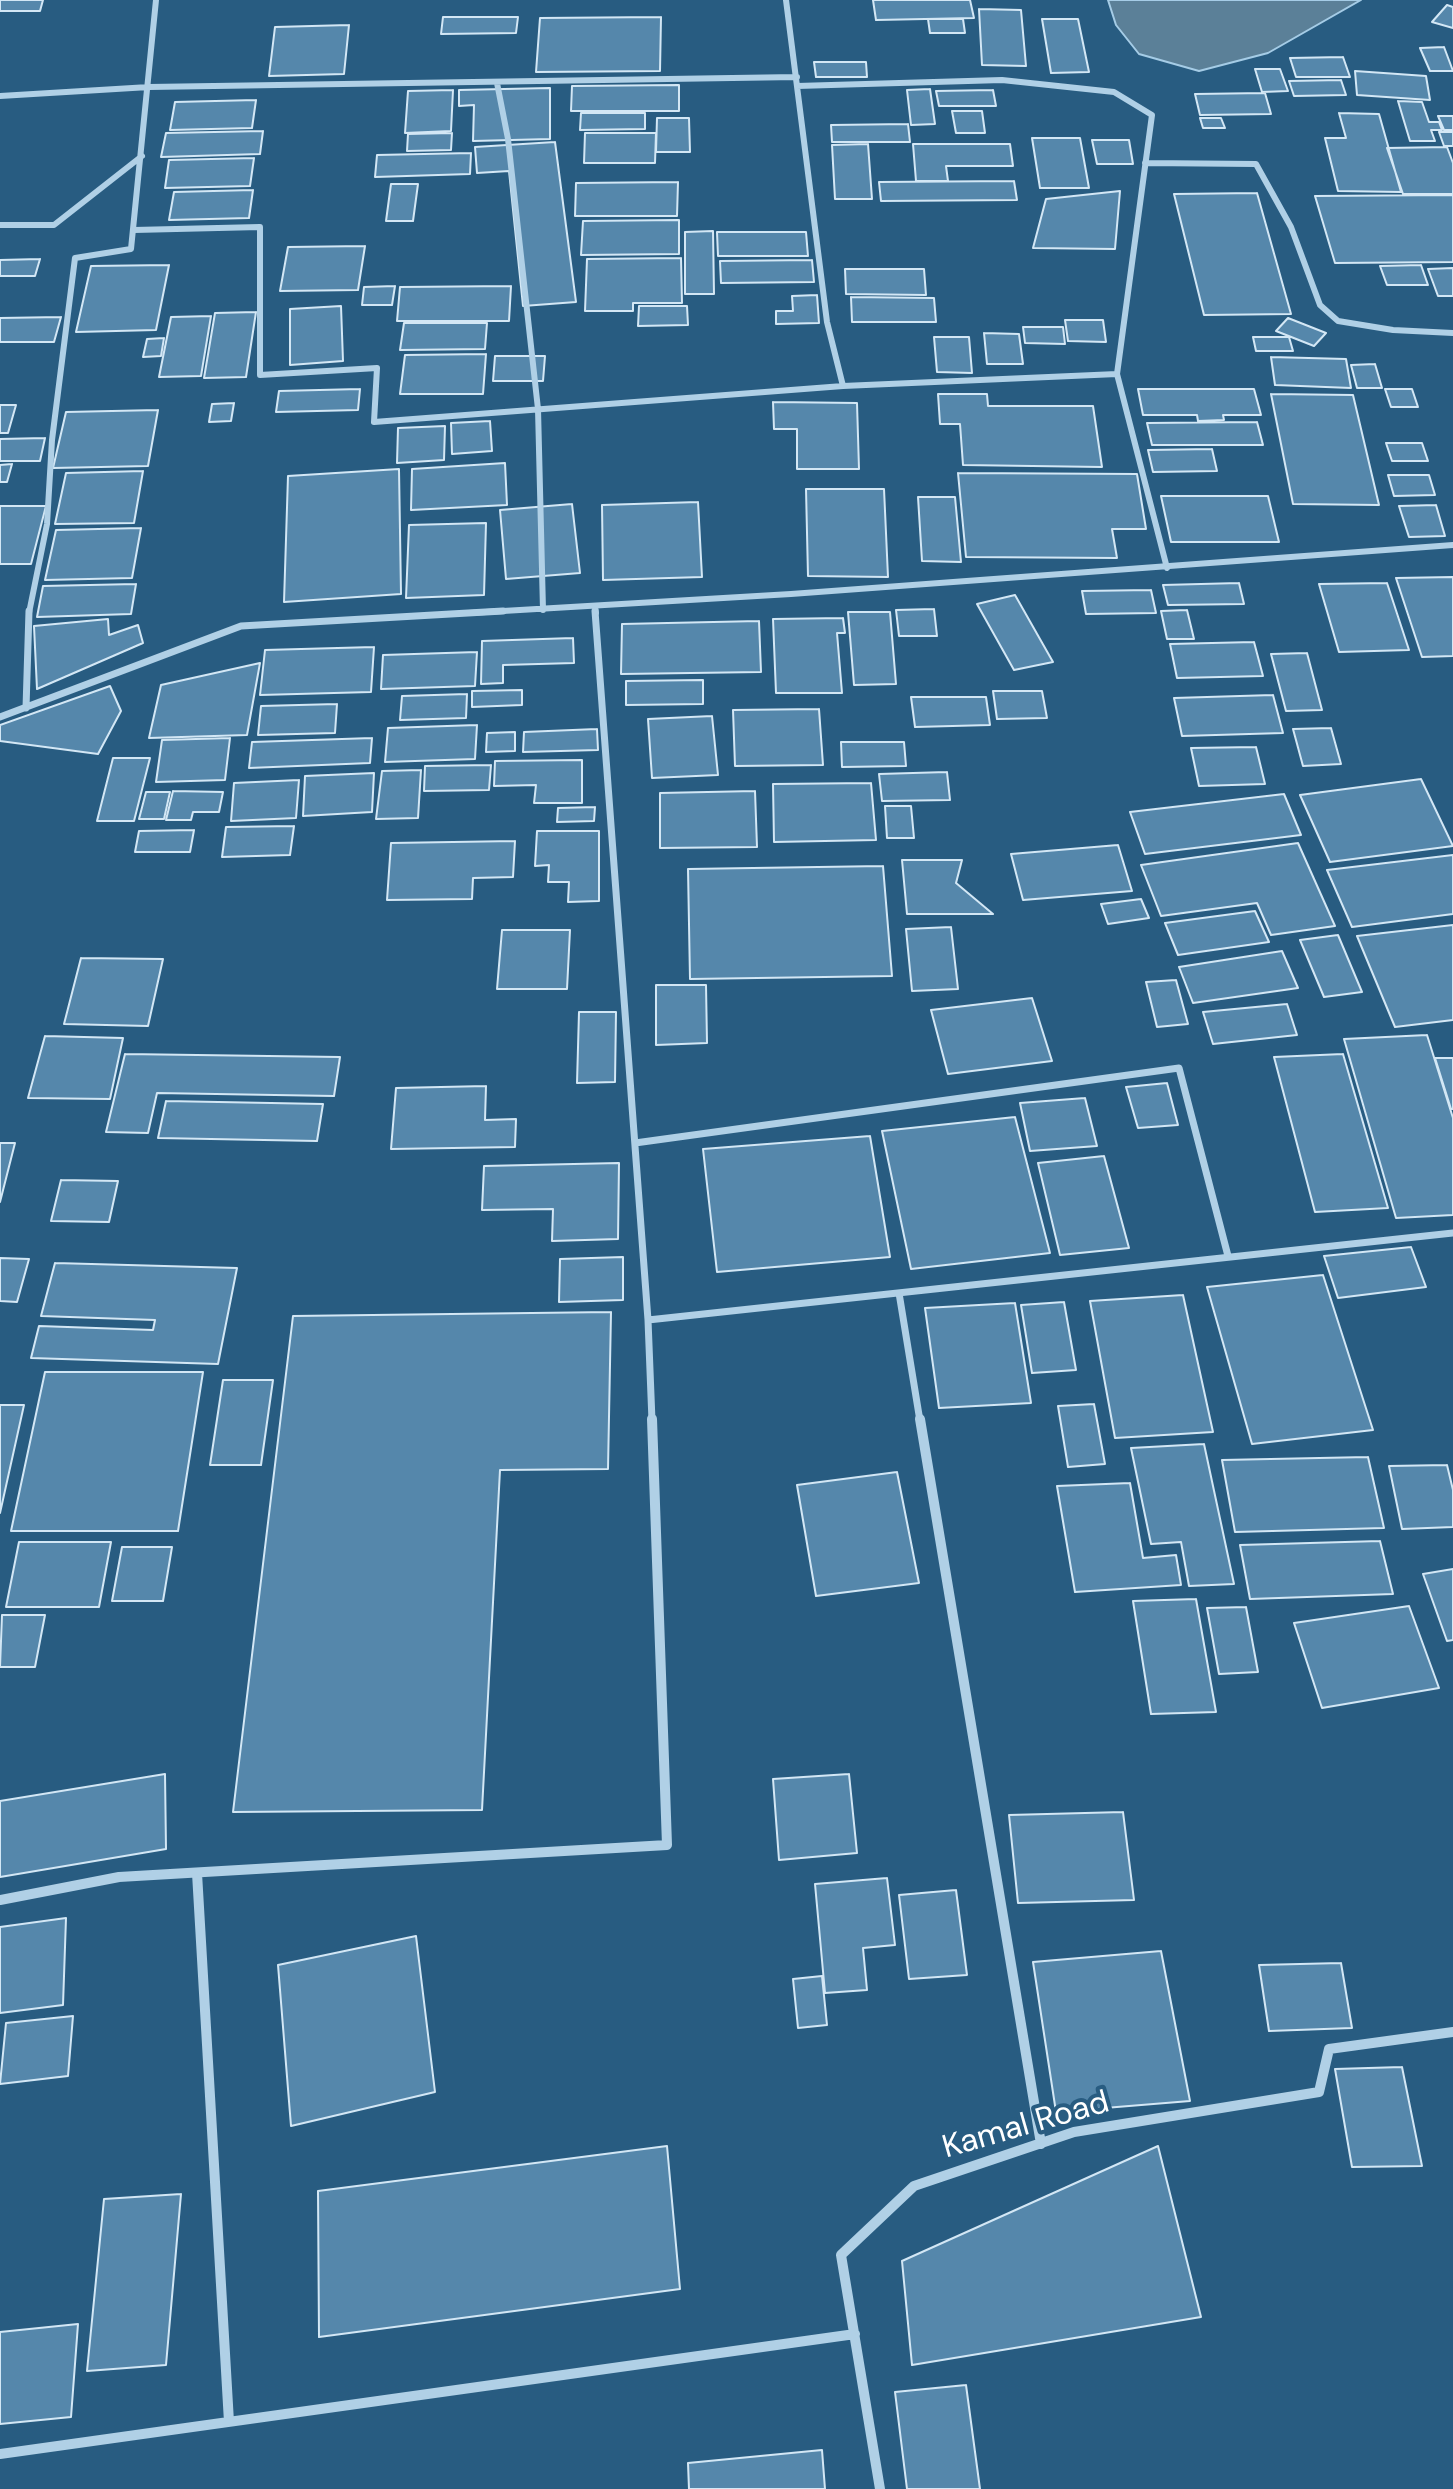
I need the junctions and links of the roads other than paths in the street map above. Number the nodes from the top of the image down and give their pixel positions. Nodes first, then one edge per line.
1 (156, 0) edge
2 (786, 0) edge
3 (797, 77) junction
4 (497, 83) junction
5 (797, 86) junction
6 (149, 87) junction
7 (0, 96) edge
8 (142, 156) junction
9 (1145, 163) junction
10 (0, 225) edge
11 (134, 230) junction
12 (1453, 333) edge
13 (1117, 374) junction
14 (843, 386) junction
15 (538, 409) junction
16 (1453, 545) edge
17 (1167, 568) junction
18 (595, 606) junction
19 (543, 610) junction
20 (26, 708) junction
21 (0, 717) edge
22 (635, 1143) junction
23 (1453, 1233) edge
24 (1228, 1256) junction
25 (899, 1293) junction
26 (648, 1320) junction
27 (197, 1873) junction
28 (0, 1900) edge
29 (1453, 2032) edge
30 (1041, 2144) junction
31 (855, 2334) junction
32 (229, 2422) junction
33 (0, 2454) edge
34 (880, 2489) edge

1 - 6 street
2 - 3 street
3 - 4 street
3 - 5 street
4 - 6 street
4 - 15 street
5 - 9 street
5 - 14 street
6 - 7 street
6 - 8 street
8 - 10 street
8 - 11 street
9 - 12 street
9 - 13 street
11 - 15 street
11 - 20 street
13 - 14 street
13 - 17 street
14 - 15 street
15 - 19 street
16 - 17 street
17 - 18 street
18 - 19 street
18 - 22 street
19 - 20 street
20 - 21 street
22 - 24 street
22 - 26 street
23 - 24 street
24 - 25 street
25 - 26 street
25 - 30 street
26 - 27 street
27 - 28 street
27 - 32 street
29 - 30 street, Kamal Road
30 - 31 street, Kamal Road
31 - 32 street
31 - 34 street, Kamal Road
32 - 33 street

